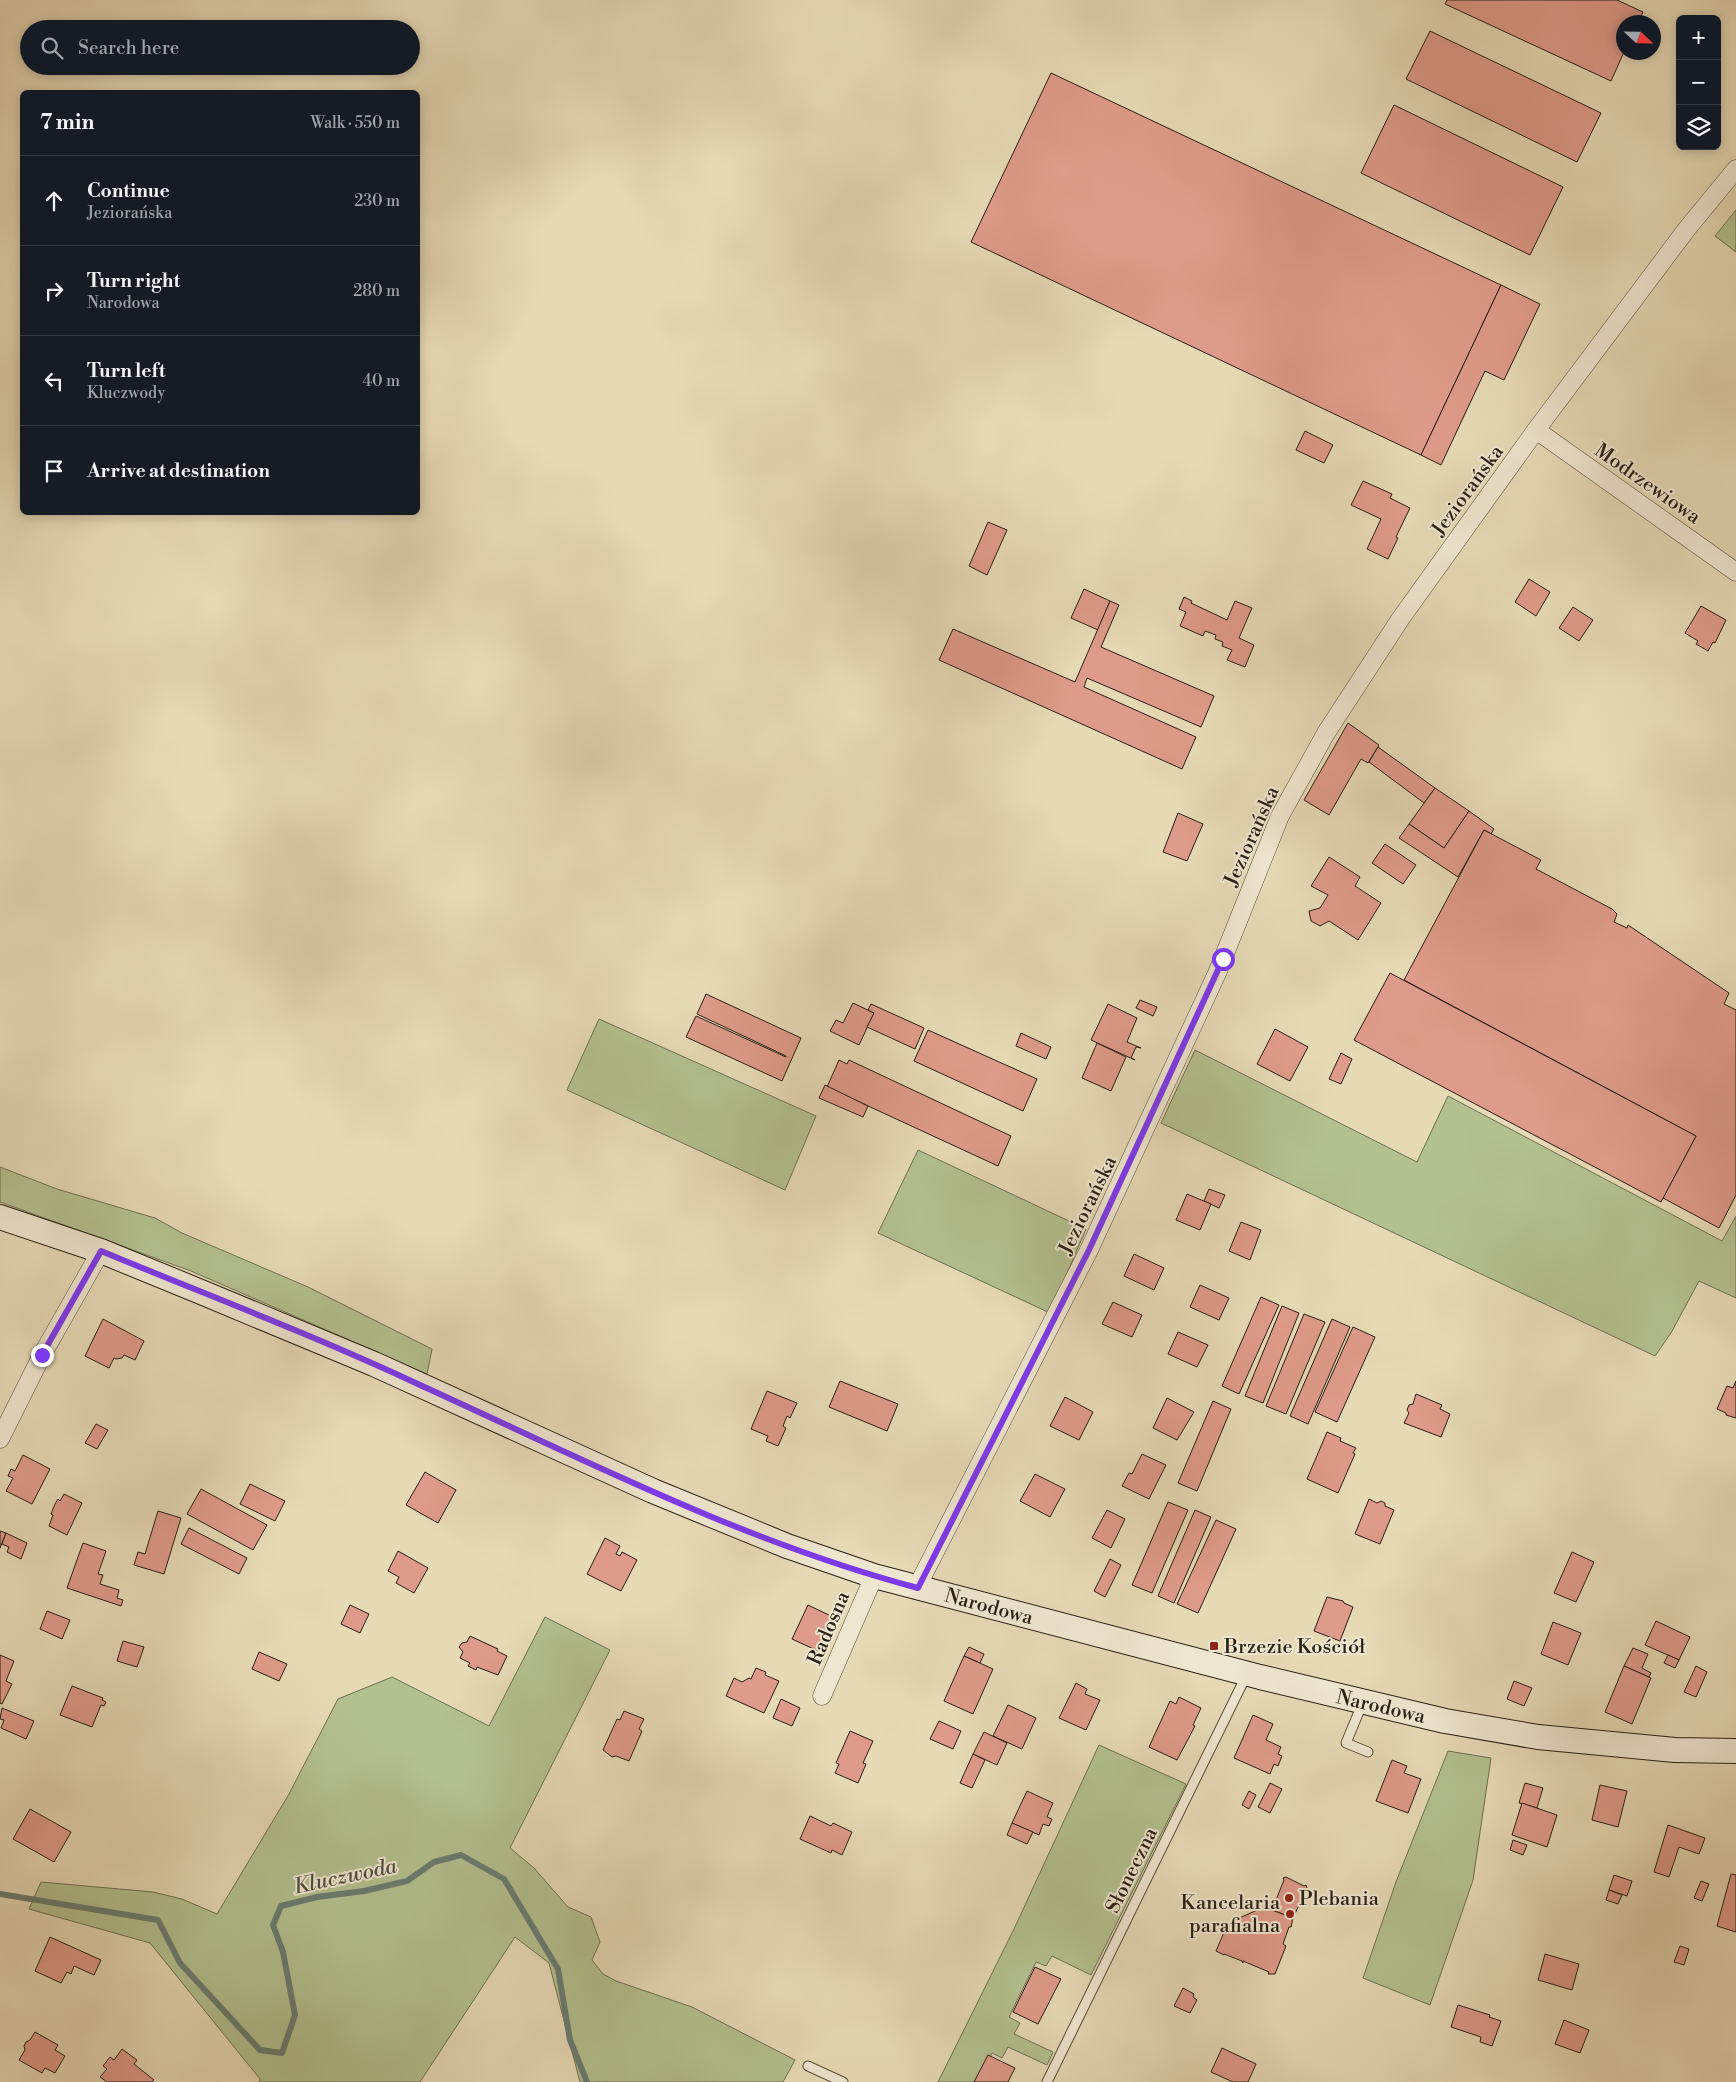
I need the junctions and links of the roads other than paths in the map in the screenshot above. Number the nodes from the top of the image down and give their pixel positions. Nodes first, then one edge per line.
1 (1736, 168) edge
2 (1536, 430) junction
3 (1736, 572) edge
4 (0, 1218) edge
5 (101, 1251) junction
6 (0, 1439) edge
7 (874, 1576) junction
8 (918, 1588) junction
9 (1247, 1674) junction
10 (822, 1696) dead end
11 (1363, 1702) junction
12 (1736, 1751) edge
13 (1368, 1752) dead end
14 (808, 2066) dead end
15 (843, 2082) edge
16 (1047, 2082) edge

1 - 2 street, Jeziorańska
2 - 3 street, Modrzewiowa
2 - 8 street, Jeziorańska
4 - 5 street, Narodowa
5 - 6 street
5 - 7 street, Narodowa
7 - 8 street, Narodowa
7 - 10 street, Radosna
8 - 9 street, Narodowa
9 - 11 street, Narodowa
9 - 16 lane, Słoneczna
11 - 12 street, Narodowa
11 - 13 lane
14 - 15 lane

